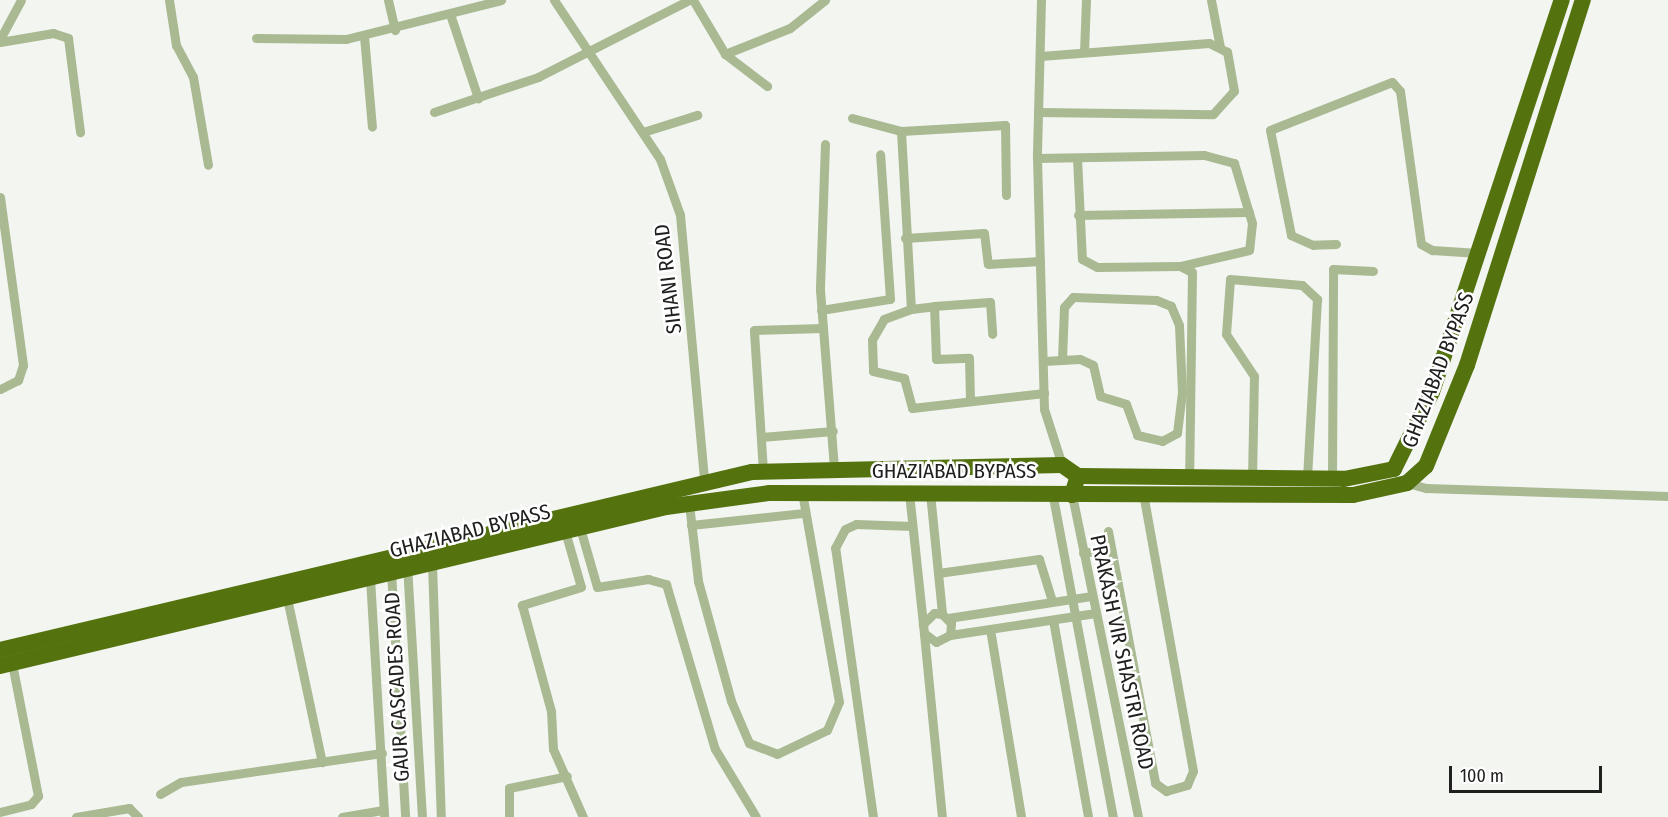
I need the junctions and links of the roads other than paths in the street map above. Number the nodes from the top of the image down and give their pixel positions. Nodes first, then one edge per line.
1 (21, 0) edge
2 (169, 0) edge
3 (388, 0) edge
4 (501, 0) edge
5 (554, 0) edge
6 (691, 0) edge
7 (825, 0) edge
8 (1041, 0) edge
9 (1086, 0) edge
10 (1211, 0) edge
11 (1562, 0) edge
12 (1583, 0) edge
13 (479, 3) edge
14 (450, 14) junction
15 (395, 30) junction
16 (364, 36) junction
17 (256, 38) dead end
18 (0, 41) edge
19 (1220, 47) junction
20 (592, 52) junction
21 (1084, 52) junction
22 (725, 54) junction
23 (1040, 56) junction
24 (767, 86) dead end
25 (478, 98) junction
26 (434, 112) dead end
27 (1038, 112) junction
28 (698, 115) dead end
29 (852, 118) dead end
30 (372, 127) dead end
31 (901, 131) junction
32 (80, 132) dead end
33 (643, 132) junction
34 (825, 144) dead end
35 (880, 154) dead end
36 (1037, 158) junction
37 (1077, 158) junction
38 (207, 165) dead end
39 (1006, 195) dead end
40 (0, 197) edge
41 (1249, 212) junction
42 (1078, 215) junction
43 (905, 238) junction
44 (1336, 244) dead end
45 (1478, 254) junction
46 (1040, 261) junction
47 (1180, 266) junction
48 (1372, 271) dead end
49 (1462, 302) junction
50 (934, 306) junction
51 (911, 309) junction
52 (1485, 309) junction
53 (821, 310) junction
54 (823, 328) junction
55 (1453, 330) junction
56 (992, 334) dead end
57 (1476, 338) junction
58 (1062, 359) junction
59 (1044, 361) junction
60 (0, 389) edge
61 (1044, 393) junction
62 (970, 400) junction
63 (833, 431) junction
64 (761, 436) junction
65 (834, 467) junction
66 (1056, 467) junction
67 (763, 471) junction
68 (1078, 476) junction
69 (1189, 478) junction
70 (1252, 479) junction
71 (1307, 479) junction
72 (1332, 479) junction
73 (704, 480) junction
74 (1407, 483) junction
75 (802, 493) junction
76 (909, 493) junction
77 (930, 493) junction
78 (1143, 494) junction
79 (1051, 495) junction
80 (1072, 495) junction
81 (1668, 496) edge
82 (689, 504) junction
83 (804, 513) junction
84 (691, 525) junction
85 (912, 526) junction
86 (572, 530) junction
87 (1108, 531) dead end
88 (1111, 548) junction
89 (1083, 553) junction
90 (399, 564) junction
91 (432, 564) junction
92 (938, 573) junction
93 (370, 578) junction
94 (597, 587) junction
95 (579, 590) junction
96 (1092, 596) junction
97 (287, 598) junction
98 (1072, 600) junction
99 (1052, 601) junction
100 (1095, 614) junction
101 (945, 616) junction
102 (1075, 617) junction
103 (1053, 620) junction
104 (923, 629) junction
105 (990, 629) junction
106 (950, 634) junction
107 (0, 650) edge
108 (6, 664) edge
109 (382, 753) junction
110 (322, 762) junction
111 (567, 776) junction
112 (160, 794) dead end
113 (0, 812) edge
114 (383, 813) edge
115 (76, 817) edge
116 (138, 817) edge
117 (342, 817) edge
118 (405, 817) edge
119 (422, 817) edge
120 (441, 817) edge
121 (508, 817) edge
122 (584, 817) edge
123 (756, 817) edge
124 (873, 817) edge
125 (942, 817) edge
126 (1021, 817) edge
127 (1088, 817) edge
128 (1113, 817) edge
129 (1138, 817) edge

1 - 18 street
2 - 38 street
3 - 15 street
4 - 13 street
5 - 20 street, SIHANI ROAD
6 - 20 street
6 - 22 street
7 - 22 street
8 - 23 street
9 - 21 street
10 - 19 street
11 - 45 highway, GHAZIABAD BYPASS
12 - 52 highway, GHAZIABAD BYPASS
13 - 14 street
14 - 15 street
14 - 25 street
15 - 16 street
16 - 17 street
16 - 30 street
18 - 32 street
19 - 21 street
19 - 27 street
20 - 25 street
20 - 33 street, SIHANI ROAD
21 - 23 street
22 - 24 street
23 - 27 street
25 - 26 street
27 - 36 street
28 - 33 street
29 - 31 street
31 - 39 street
31 - 43 street
33 - 73 street, SIHANI ROAD
34 - 53 street
35 - 53 street
36 - 37 street
36 - 46 street
37 - 41 street
37 - 42 street
40 - 60 street
41 - 42 street
41 - 47 street
42 - 47 street
43 - 46 street
43 - 51 street
44 - 45 street
45 - 49 highway, GHAZIABAD BYPASS
46 - 59 street
47 - 69 street
48 - 72 street
49 - 52 highway
49 - 55 highway, GHAZIABAD BYPASS
50 - 51 street
50 - 56 street
50 - 62 street
51 - 62 street
52 - 57 highway, GHAZIABAD BYPASS
53 - 54 street
54 - 63 street
54 - 64 street
55 - 57 highway
55 - 72 highway, GHAZIABAD BYPASS
57 - 74 highway, GHAZIABAD BYPASS
58 - 58 street
58 - 59 street
59 - 61 street
61 - 62 street
61 - 66 street
63 - 64 street
63 - 65 street
64 - 67 street
65 - 66 highway, GHAZIABAD BYPASS
65 - 67 highway, GHAZIABAD BYPASS
66 - 68 highway, GHAZIABAD BYPASS
66 - 79 highway
67 - 73 highway, GHAZIABAD BYPASS
68 - 69 highway, GHAZIABAD BYPASS
68 - 80 highway
69 - 70 highway, GHAZIABAD BYPASS
70 - 71 highway, GHAZIABAD BYPASS
70 - 71 street
71 - 72 highway, GHAZIABAD BYPASS
73 - 90 highway, GHAZIABAD BYPASS
74 - 78 highway, GHAZIABAD BYPASS
74 - 81 street
75 - 76 highway, GHAZIABAD BYPASS
75 - 82 highway, GHAZIABAD BYPASS
75 - 83 street
76 - 77 highway, GHAZIABAD BYPASS
76 - 85 street
77 - 79 highway, GHAZIABAD BYPASS
77 - 92 street
78 - 80 highway, GHAZIABAD BYPASS
78 - 88 street
79 - 80 highway, GHAZIABAD BYPASS
79 - 98 street, PRAKASH VIR SHASTRI ROAD
80 - 89 street, PRAKASH VIR SHASTRI ROAD
82 - 84 street
82 - 86 highway, GHAZIABAD BYPASS
83 - 84 street
83 - 84 street
85 - 104 street
85 - 124 street
86 - 91 highway, GHAZIABAD BYPASS
86 - 94 street
86 - 95 street
87 - 88 street
88 - 89 street
89 - 96 street, PRAKASH VIR SHASTRI ROAD
90 - 91 highway, GHAZIABAD BYPASS
90 - 93 highway, GHAZIABAD BYPASS
90 - 107 highway, GHAZIABAD BYPASS
90 - 118 street, GAUR CASCADES ROAD
90 - 119 street, GAUR CASCADES ROAD
91 - 120 street
92 - 99 street
92 - 101 street
93 - 97 highway, GHAZIABAD BYPASS
93 - 109 street
94 - 95 street
94 - 123 street
95 - 111 street
96 - 98 street
96 - 100 street, PRAKASH VIR SHASTRI ROAD
97 - 108 highway, GHAZIABAD BYPASS
97 - 110 street
98 - 99 street
98 - 102 street, PRAKASH VIR SHASTRI ROAD
99 - 101 street
100 - 102 street
100 - 129 street, PRAKASH VIR SHASTRI ROAD
101 - 104 street
101 - 106 street
102 - 103 street
102 - 128 street, PRAKASH VIR SHASTRI ROAD
103 - 105 street
103 - 127 street
104 - 106 street
104 - 125 street
105 - 106 street
105 - 126 street
108 - 113 street
109 - 110 street
109 - 114 street
110 - 112 street
111 - 121 street
111 - 122 street
114 - 117 street
115 - 116 street

